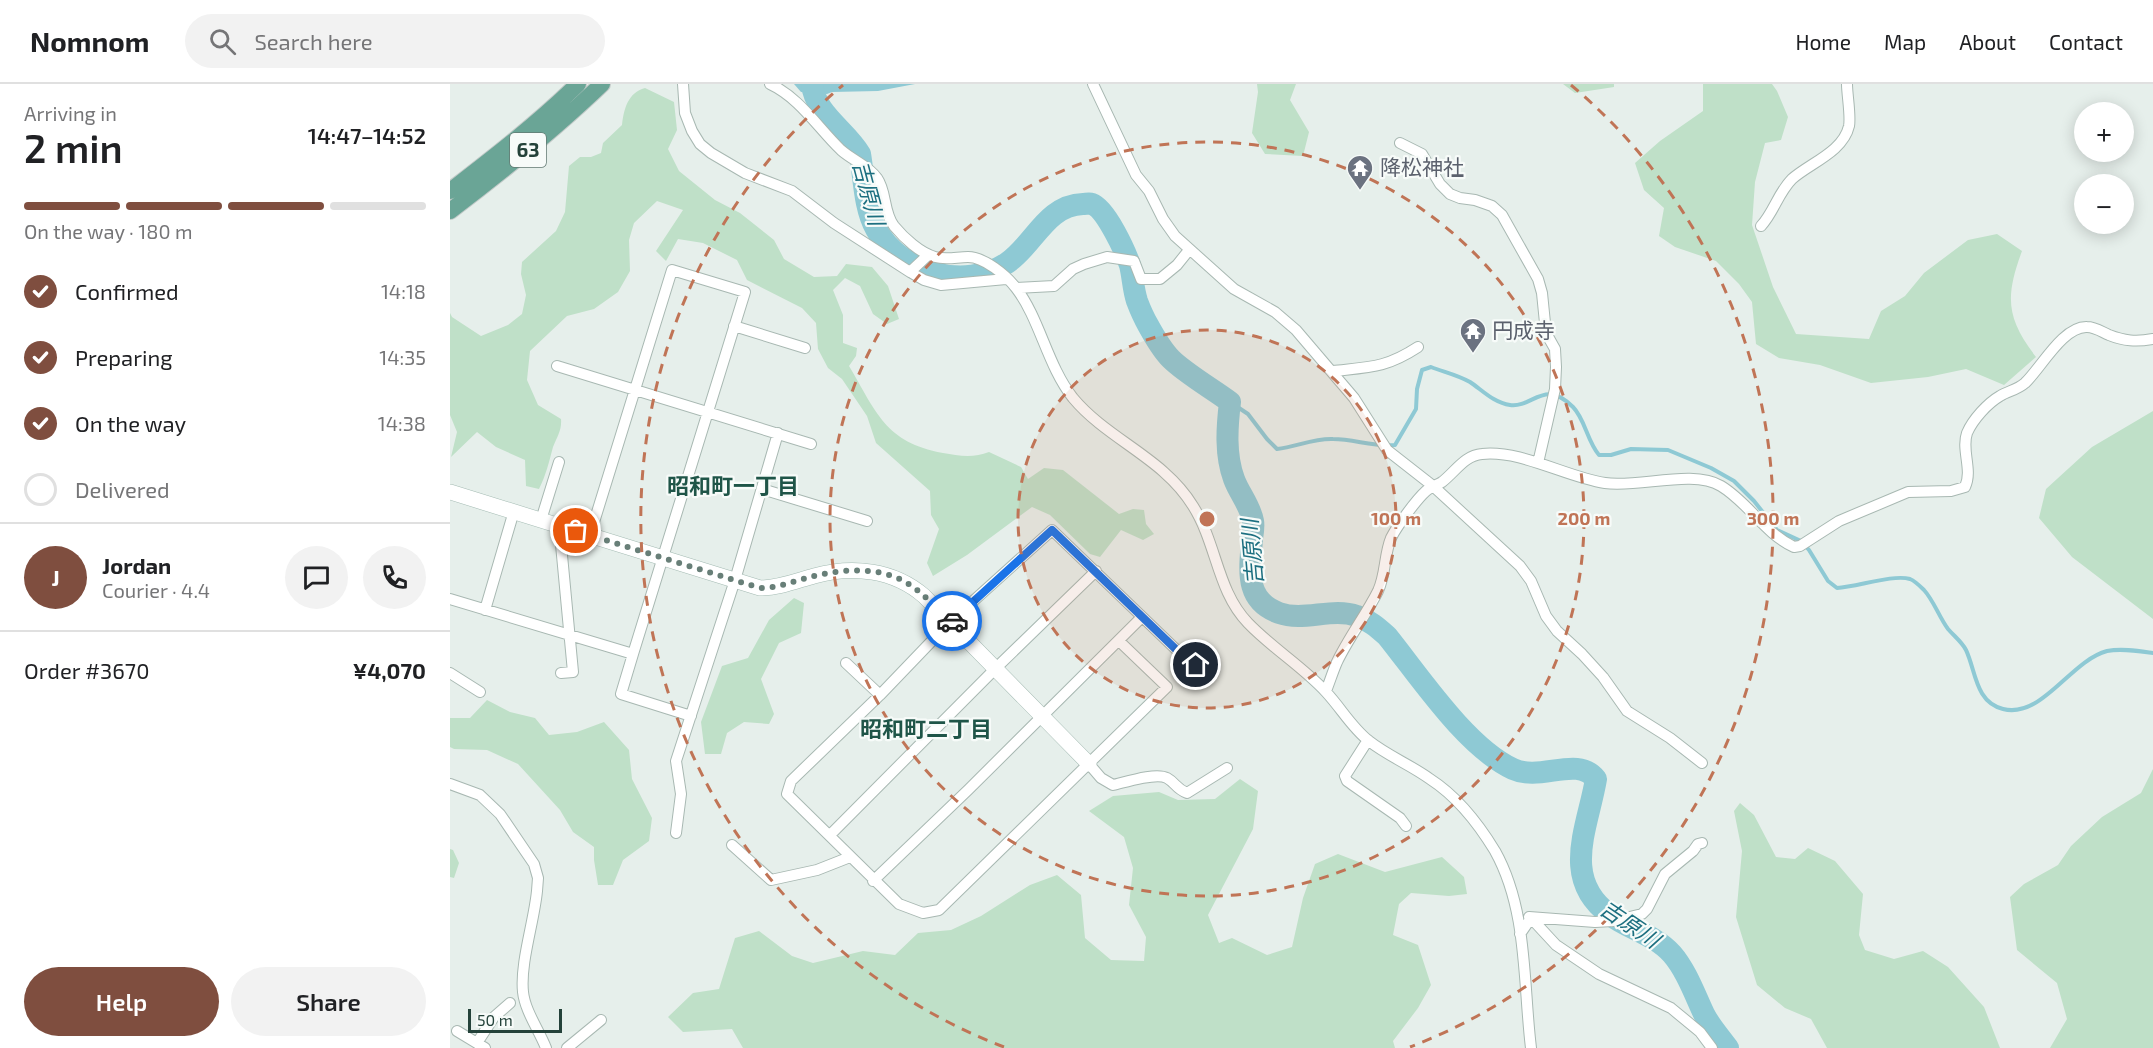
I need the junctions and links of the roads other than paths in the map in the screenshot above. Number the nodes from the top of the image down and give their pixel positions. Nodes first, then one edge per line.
1 (578, 84) edge
2 (602, 84) edge
3 (683, 84) edge
4 (770, 84) edge
5 (1093, 84) edge
6 (1847, 84) edge
7 (1400, 143) dead end
8 (450, 191) edge
9 (450, 211) edge
10 (1761, 226) dead end
11 (1189, 250) junction
12 (928, 255) junction
13 (910, 272) junction
14 (1005, 277) junction
15 (1016, 288) junction
16 (734, 326) junction
17 (2153, 339) edge
18 (1418, 347) dead end
19 (805, 348) dead end
20 (557, 366) dead end
21 (1333, 371) junction
22 (635, 389) junction
23 (708, 412) junction
24 (778, 433) junction
25 (811, 444) dead end
26 (559, 462) dead end
27 (1538, 463) junction
28 (1433, 486) junction
29 (762, 489) junction
30 (450, 492) edge
31 (514, 511) junction
32 (541, 520) junction
33 (867, 521) dead end
34 (561, 526) junction
35 (590, 535) junction
36 (662, 557) junction
37 (1096, 571) junction
38 (735, 580) junction
39 (450, 600) edge
40 (485, 610) junction
41 (1142, 617) junction
42 (950, 622) junction
43 (571, 636) junction
44 (1119, 641) junction
45 (633, 654) junction
46 (846, 663) dead end
47 (1196, 665) dead end
48 (995, 669) junction
49 (450, 673) edge
50 (561, 673) dead end
51 (1326, 691) junction
52 (480, 692) dead end
53 (880, 695) junction
54 (691, 716) junction
55 (1042, 716) junction
56 (1368, 740) junction
57 (1702, 763) dead end
58 (1089, 764) junction
59 (1227, 768) dead end
60 (450, 784) edge
61 (1406, 825) dead end
62 (676, 833) dead end
63 (830, 835) junction
64 (1702, 843) dead end
65 (732, 845) dead end
66 (850, 857) junction
67 (873, 880) junction
68 (1517, 907) junction
69 (1531, 918) junction
70 (1520, 934) junction
71 (510, 1003) dead end
72 (601, 1020) dead end
73 (458, 1031) dead end
74 (481, 1046) edge
75 (546, 1048) edge
76 (567, 1048) edge
77 (1532, 1048) edge
78 (1712, 1048) edge

1 - 8 main road, 63
2 - 9 main road, 63
3 - 13 street
4 - 12 street
5 - 11 street
6 - 10 street
7 - 27 street
11 - 15 street
11 - 21 street
12 - 13 street
12 - 14 street
13 - 14 street
14 - 15 street
15 - 51 street
16 - 19 street
16 - 22 street
16 - 23 street
17 - 27 street
18 - 21 street
20 - 22 street
21 - 28 street
22 - 23 street
22 - 35 street
23 - 24 street
23 - 36 street
24 - 25 street
24 - 29 street
26 - 32 street
27 - 28 street
28 - 51 street
28 - 57 street
29 - 33 street
29 - 38 street
30 - 31 street
31 - 32 street
31 - 40 street
32 - 34 street
34 - 35 street
34 - 43 street
35 - 36 street
36 - 38 street
36 - 45 street
37 - 41 street
37 - 42 street
37 - 48 street
38 - 42 street
38 - 54 street
39 - 40 street
40 - 43 street
41 - 44 street
41 - 47 street
42 - 48 street
42 - 53 street
43 - 45 street
43 - 50 street
44 - 55 street
44 - 58 street
45 - 54 street
46 - 53 street
48 - 55 street
48 - 63 street
49 - 52 street
51 - 56 street
53 - 63 street
54 - 62 street
55 - 58 street
55 - 67 street
56 - 61 street
56 - 68 street
58 - 59 street
58 - 67 street
60 - 75 street
63 - 66 street
64 - 69 street
65 - 66 street
66 - 67 street
68 - 69 street
68 - 70 street
69 - 70 street
69 - 78 street
70 - 77 street
71 - 74 street
72 - 76 street
73 - 74 street

